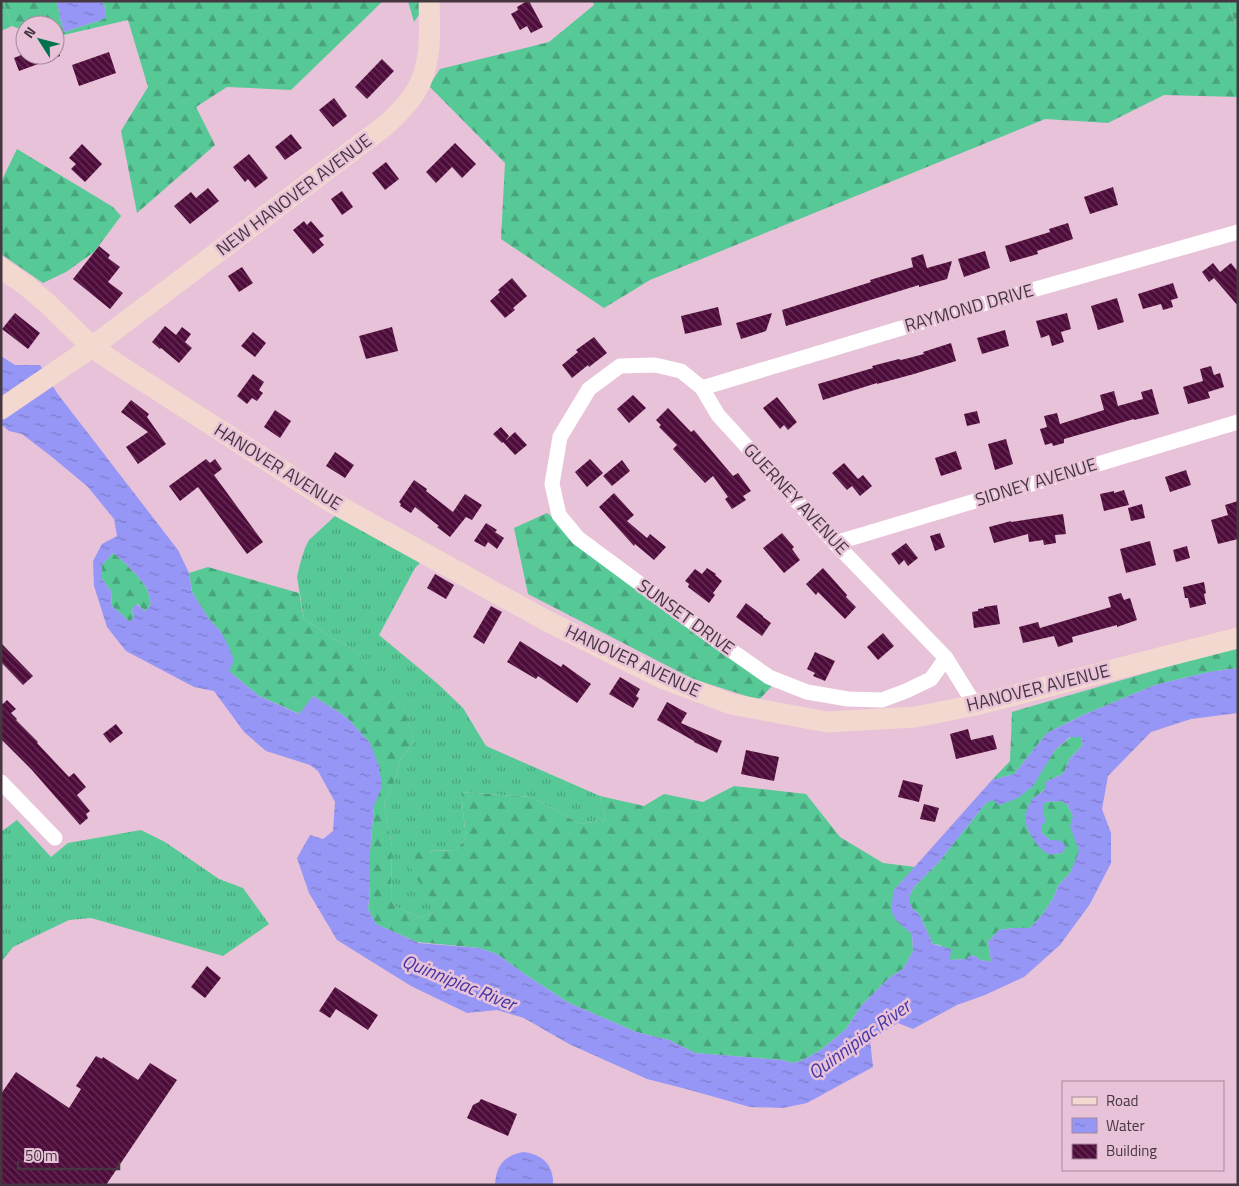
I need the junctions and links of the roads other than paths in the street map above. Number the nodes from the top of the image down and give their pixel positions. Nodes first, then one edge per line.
1 (429, 1) edge
2 (1238, 232) edge
3 (1, 268) edge
4 (92, 347) junction
5 (702, 388) junction
6 (589, 389) joint
7 (1, 408) edge
8 (1238, 422) edge
9 (835, 543) junction
10 (1238, 638) edge
11 (946, 658) junction
12 (975, 705) junction
13 (1, 782) edge
14 (54, 838) dead end

1 - 4 main road, NEW HANOVER AVENUE
2 - 5 street, RAYMOND DRIVE
3 - 4 main road, HANOVER AVENUE
4 - 7 main road, NEW HANOVER AVENUE
4 - 12 main road, HANOVER AVENUE
5 - 6 street, GUERNEY AVENUE
5 - 9 street, GUERNEY AVENUE
6 - 11 street, SUNSET DRIVE
8 - 9 street, SIDNEY AVENUE
9 - 11 street, GUERNEY AVENUE
10 - 12 main road, HANOVER AVENUE
11 - 12 street, GUERNEY AVENUE
13 - 14 street

